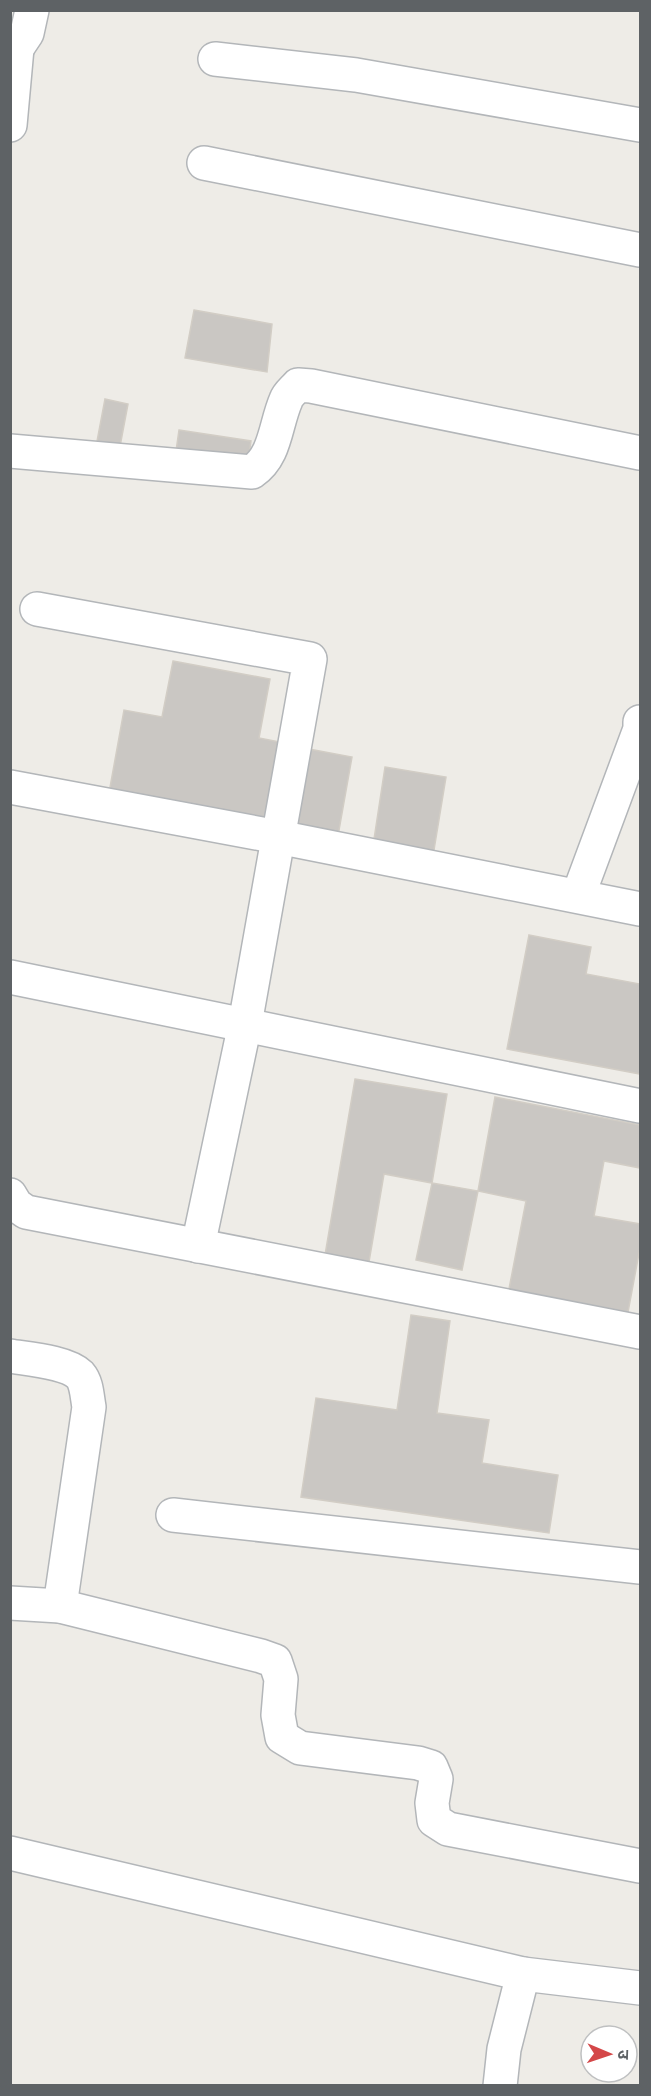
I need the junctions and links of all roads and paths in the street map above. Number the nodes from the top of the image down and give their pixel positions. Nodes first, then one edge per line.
1 (32, 10) edge
2 (14, 48) edge
3 (214, 59) dead end
4 (10, 125) edge
5 (640, 125) edge
6 (204, 163) dead end
7 (640, 250) edge
8 (10, 452) edge
9 (640, 453) edge
10 (37, 609) dead end
11 (640, 722) edge
12 (10, 787) edge
13 (278, 837) junction
14 (578, 896) junction
15 (640, 909) edge
16 (10, 977) edge
17 (245, 1024) junction
18 (640, 1106) edge
19 (10, 1195) edge
20 (198, 1246) junction
21 (640, 1332) edge
22 (10, 1356) edge
23 (173, 1515) dead end
24 (640, 1565) edge
25 (10, 1603) edge
26 (60, 1606) junction
27 (10, 1853) edge
28 (640, 1866) edge
29 (523, 1974) junction
30 (640, 1988) edge
31 (500, 2085) edge

1 - 2 street
2 - 4 street
3 - 5 street
6 - 7 street
8 - 9 street
10 - 13 street
11 - 14 street
12 - 13 street
13 - 14 street
13 - 17 street
14 - 15 street
16 - 17 street
17 - 18 street
17 - 20 street
19 - 20 street
20 - 21 street
22 - 26 street
23 - 24 street
25 - 26 street
26 - 28 street
27 - 29 street
29 - 30 street
29 - 31 street

